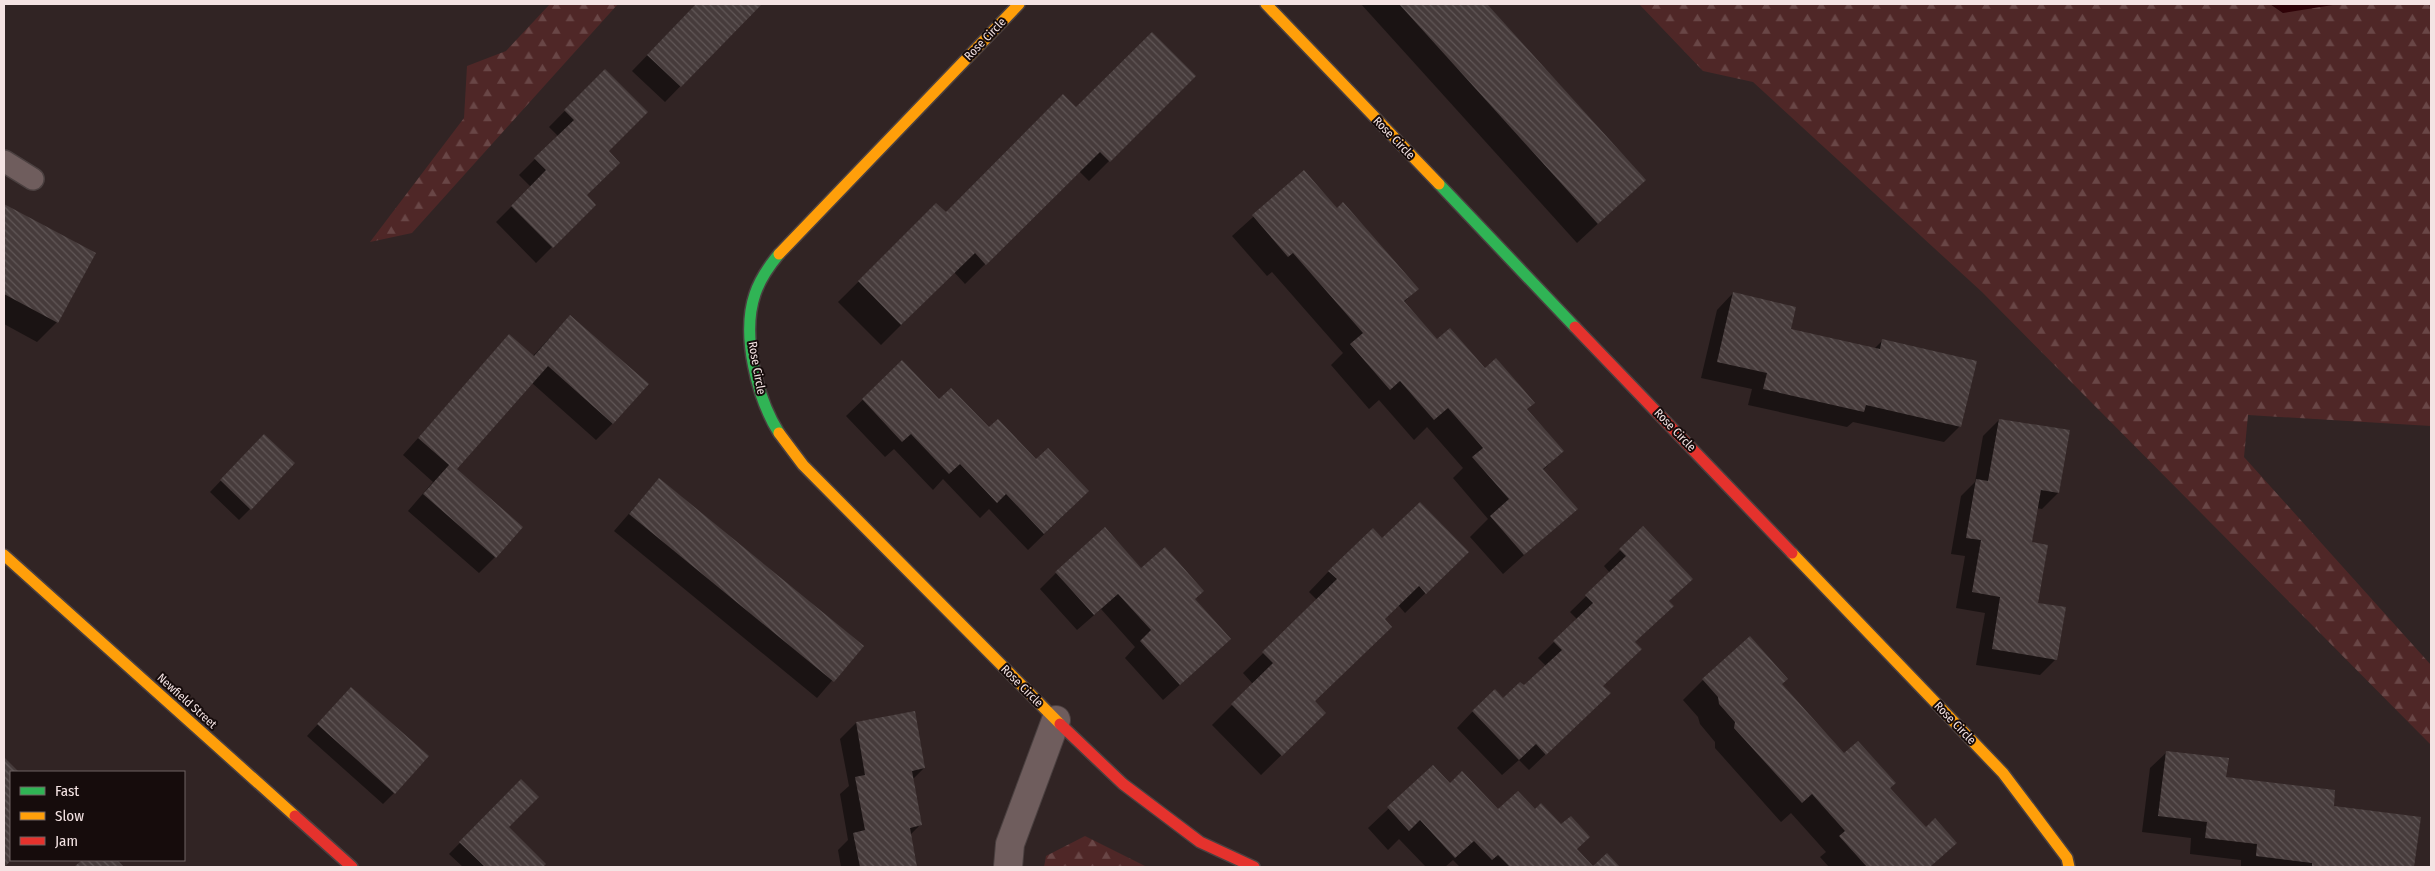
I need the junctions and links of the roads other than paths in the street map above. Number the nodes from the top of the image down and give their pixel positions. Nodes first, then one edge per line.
1 (1019, 4) edge
2 (1266, 4) edge
3 (4, 161) edge
4 (33, 179) dead end
5 (4, 555) edge
6 (1056, 720) junction
7 (352, 867) edge
8 (1008, 867) edge
9 (1254, 867) edge
10 (2068, 867) edge

1 - 6 street, Rose Circle
2 - 10 street, Rose Circle
3 - 4 lane
5 - 7 street, Newfield Street
6 - 8 street
6 - 9 street, Rose Circle

